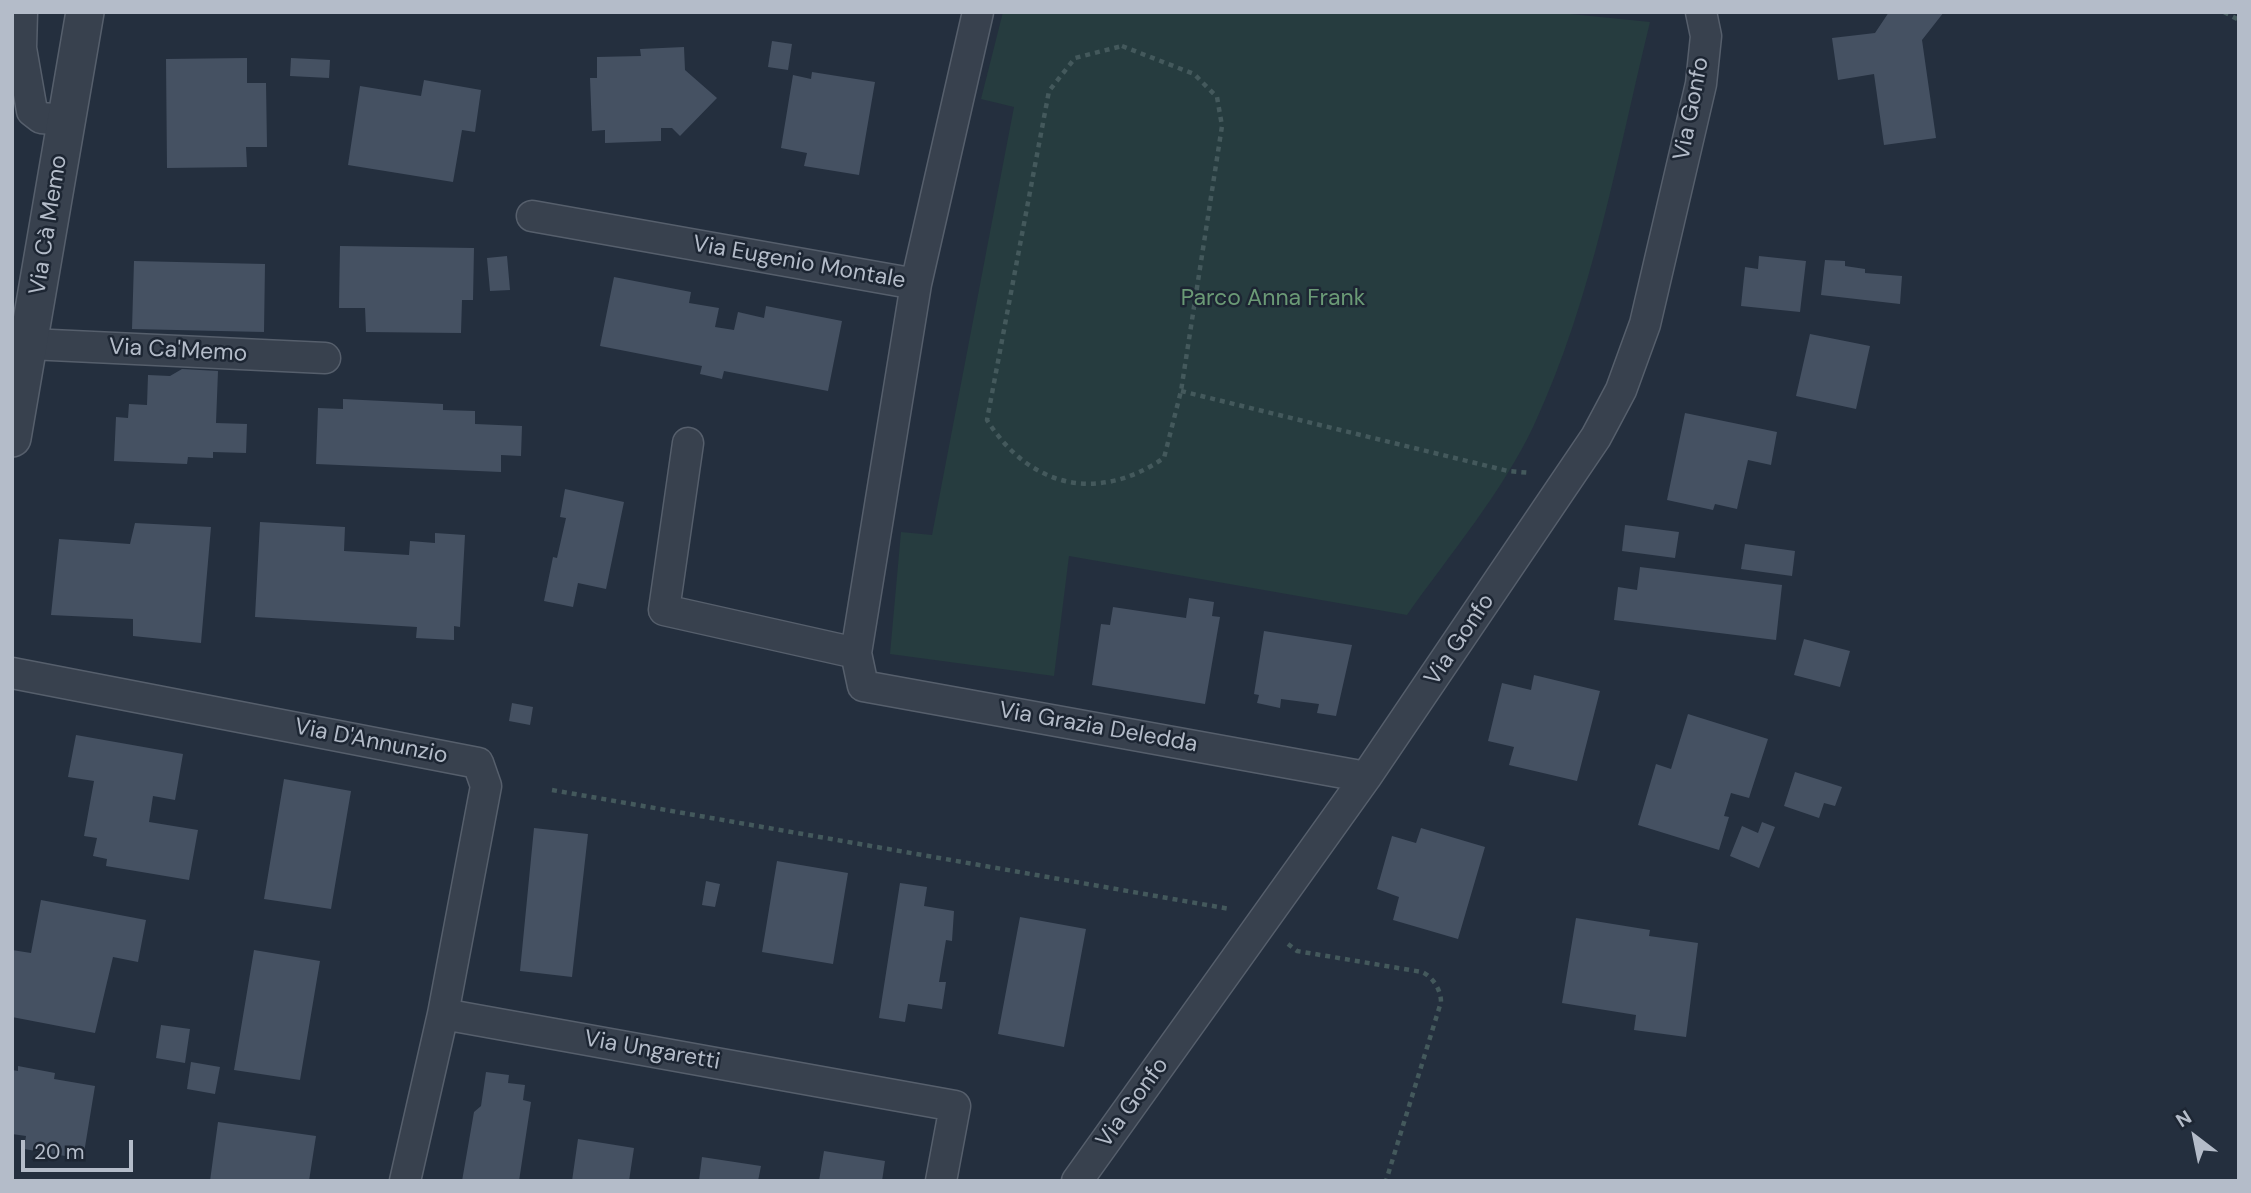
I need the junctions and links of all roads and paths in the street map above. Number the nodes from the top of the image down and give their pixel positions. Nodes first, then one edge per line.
1 (22, 12) edge
2 (85, 12) edge
3 (978, 12) edge
4 (2224, 12) edge
5 (1708, 20) edge
6 (2239, 20) edge
7 (66, 120) junction
8 (532, 216) dead end
9 (916, 284) junction
10 (30, 344) junction
11 (325, 358) dead end
12 (1181, 391) junction
13 (12, 438) edge
14 (688, 443) dead end
15 (1570, 477) junction
16 (856, 653) junction
17 (12, 673) edge
18 (1366, 777) junction
19 (552, 790) dead end
20 (1261, 925) junction
21 (443, 1014) junction
22 (405, 1181) edge
23 (941, 1181) edge
24 (1077, 1181) edge
25 (1385, 1181) edge

1 - 7 street
2 - 7 street, Via Cà Memo
3 - 9 street, Via Eugenio Montale
4 - 6 path
5 - 15 street, Via Gonfo
7 - 10 street, Via Cà Memo
8 - 9 street, Via Eugenio Montale
9 - 16 street, Via Grazia Deledda
10 - 11 street, Via Ca'Memo
10 - 13 street, Via Cà Memo
12 - 12 path
12 - 15 path
14 - 16 street
15 - 18 street, Via Gonfo
16 - 18 street, Via Grazia Deledda
17 - 21 street, Via D'Annunzio
18 - 20 street, Via Gonfo
19 - 20 path
20 - 24 street, Via Gonfo
20 - 25 path
21 - 22 street
21 - 23 street, Via Ungaretti

